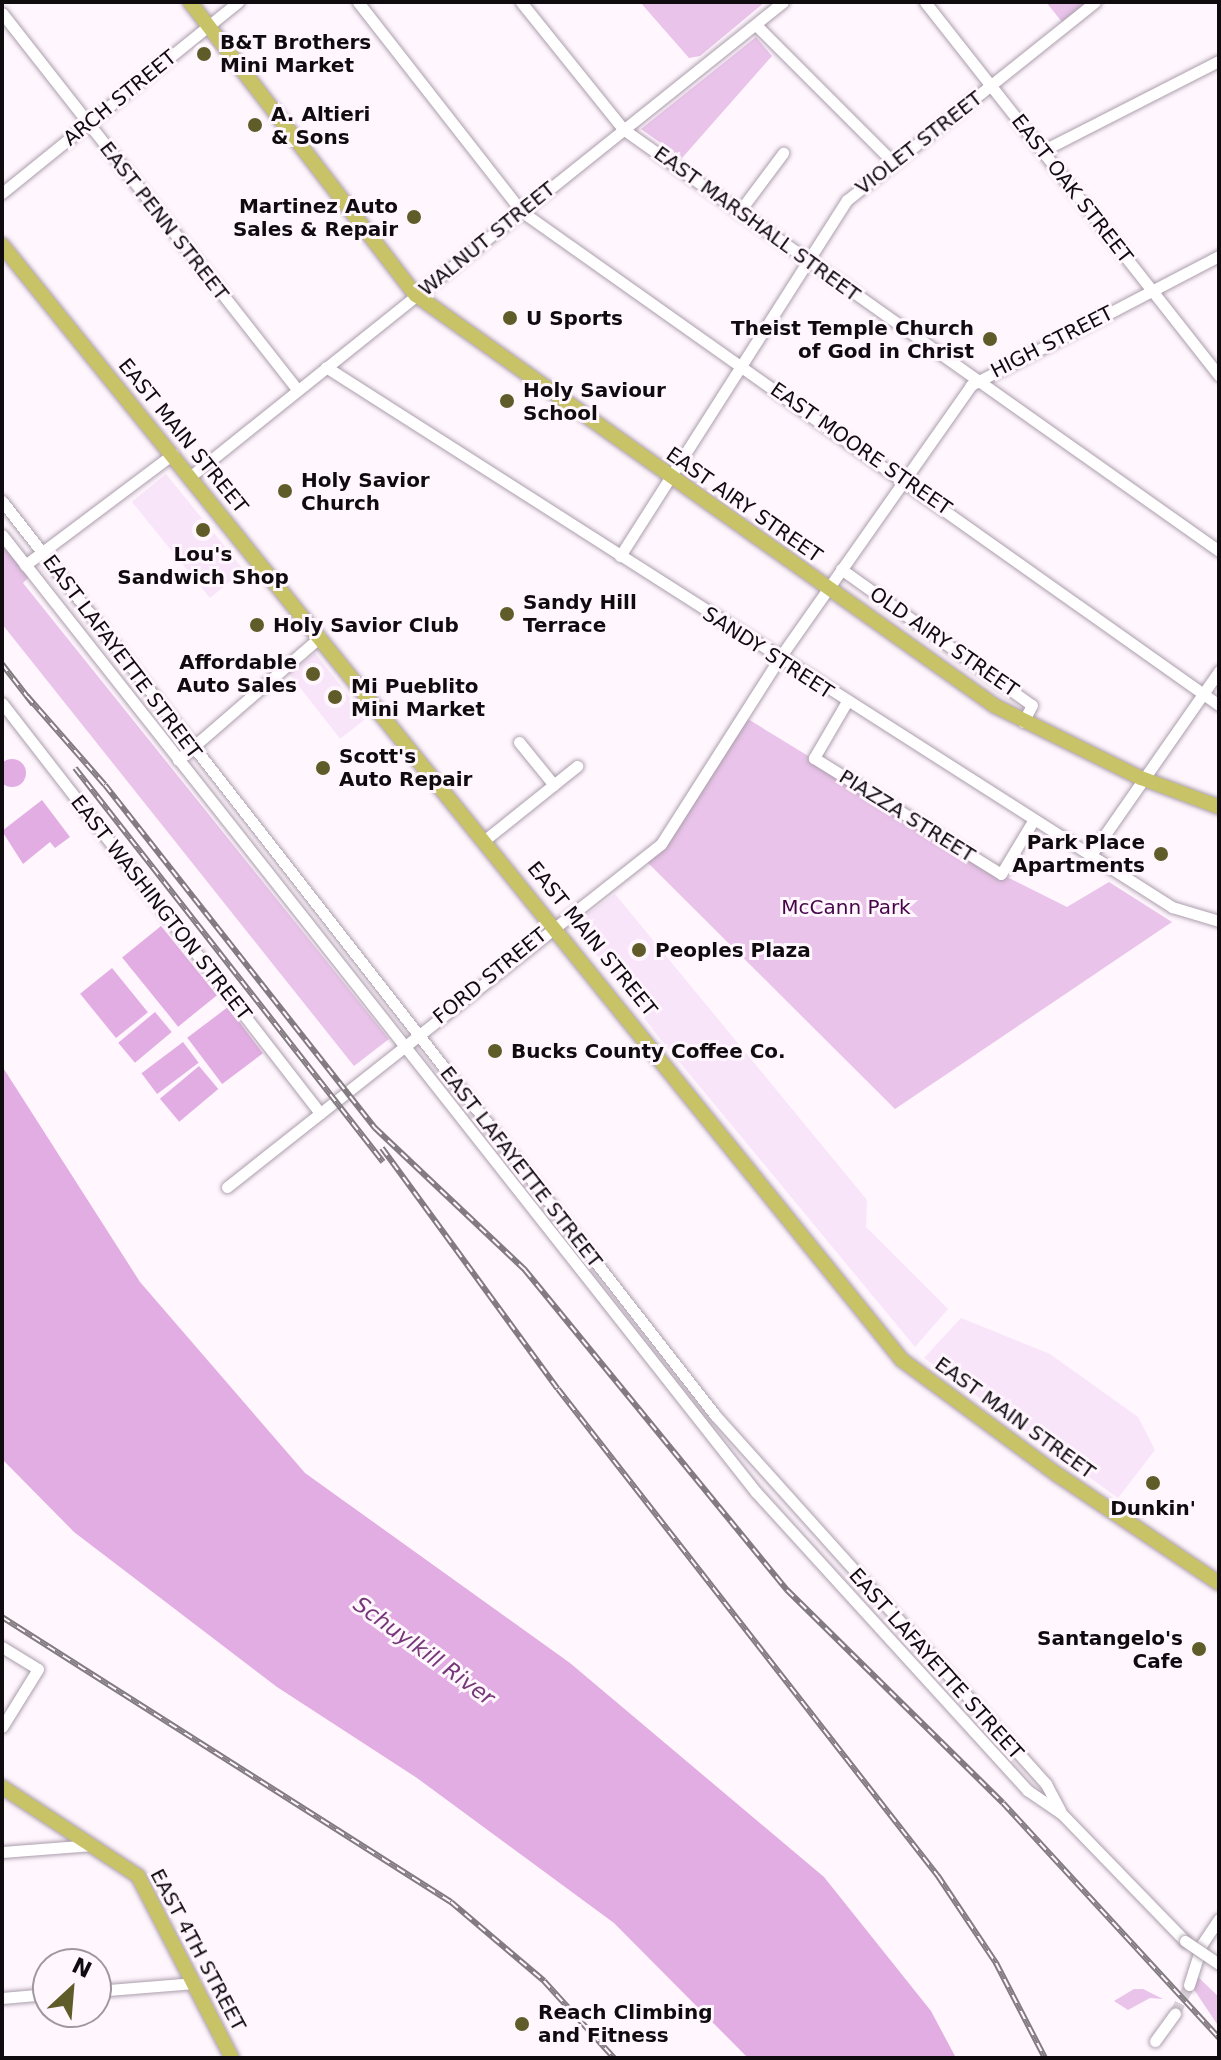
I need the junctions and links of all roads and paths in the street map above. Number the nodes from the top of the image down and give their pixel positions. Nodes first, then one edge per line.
1 (190, 2) edge
2 (238, 2) edge
3 (358, 2) edge
4 (521, 2) edge
5 (783, 2) edge
6 (925, 2) edge
7 (1095, 2) edge
8 (2, 13) edge
9 (756, 25) junction
10 (208, 26) junction
11 (1219, 61) edge
12 (991, 86) junction
13 (87, 125) junction
14 (623, 129) junction
15 (1042, 151) junction
16 (783, 153) dead end
17 (892, 161) junction
18 (2, 193) edge
19 (521, 211) junction
20 (739, 212) junction
21 (2, 245) edge
22 (1219, 256) edge
23 (807, 259) junction
24 (1152, 290) junction
25 (416, 295) junction
26 (741, 365) junction
27 (326, 367) junction
28 (1219, 375) edge
29 (979, 380) junction
30 (298, 390) junction
31 (173, 454) junction
32 (191, 476) junction
33 (670, 478) junction
34 (905, 480) junction
35 (2, 501) edge
36 (2, 535) edge
37 (1219, 551) edge
38 (44, 554) junction
39 (620, 556) junction
40 (25, 565) junction
41 (841, 569) junction
42 (828, 588) junction
43 (872, 592) junction
44 (859, 610) junction
45 (320, 637) junction
46 (778, 660) junction
47 (1219, 671) edge
48 (1203, 694) junction
49 (2, 703) edge
50 (846, 703) junction
51 (1219, 705) edge
52 (1023, 722) junction
53 (519, 742) dead end
54 (192, 749) junction
55 (178, 760) junction
56 (577, 766) dead end
57 (1141, 778) junction
58 (554, 785) junction
59 (1219, 807) edge
60 (1033, 821) junction
61 (486, 839) junction
62 (1090, 856) junction
63 (1219, 921) edge
64 (554, 925) junction
65 (417, 1035) junction
66 (405, 1046) junction
67 (320, 1113) junction
68 (227, 1187) dead end
69 (1219, 1583) edge
70 (2, 1647) edge
71 (2, 1727) edge
72 (2, 1787) edge
73 (1062, 1814) junction
74 (95, 1845) junction
75 (2, 1852) edge
76 (1219, 1919) edge
77 (1219, 1964) edge
78 (195, 1983) junction
79 (1189, 1985) tunnel mouth
80 (112, 1990) edge
81 (32, 1995) edge
82 (2, 1998) edge
83 (1175, 2013) tunnel mouth
84 (1155, 2041) dead end
85 (232, 2058) edge

1 - 10 main road, EAST AIRY STREET
2 - 10 street, ARCH STREET
3 - 19 street, EAST MOORE STREET
4 - 14 street, EAST MARSHALL STREET
5 - 9 street, WALNUT STREET
6 - 12 street, EAST OAK STREET
7 - 12 street, VIOLET STREET
8 - 13 street, EAST PENN STREET
9 - 14 street, WALNUT STREET
9 - 17 street
10 - 13 street, ARCH STREET
10 - 25 main road, EAST AIRY STREET
11 - 15 street
12 - 15 street, EAST OAK STREET
12 - 17 street, VIOLET STREET
13 - 18 street, ARCH STREET
13 - 30 street, EAST PENN STREET
14 - 19 street, WALNUT STREET
14 - 20 street, EAST MARSHALL STREET
15 - 24 street, EAST OAK STREET
16 - 20 street
17 - 23 street, VIOLET STREET
19 - 25 street, WALNUT STREET
19 - 26 street, EAST MOORE STREET
20 - 23 street, EAST MARSHALL STREET
21 - 31 main road, EAST MAIN STREET
22 - 24 street, HIGH STREET
23 - 26 street, VIOLET STREET
23 - 29 street, EAST MARSHALL STREET
24 - 28 street, EAST OAK STREET
24 - 29 street, HIGH STREET
25 - 27 street, WALNUT STREET
25 - 33 main road, EAST AIRY STREET
26 - 33 street, VIOLET STREET
26 - 34 street, EAST MOORE STREET
27 - 30 street, WALNUT STREET
27 - 39 street, SANDY STREET
29 - 34 street, HIGH STREET
29 - 37 street, EAST MARSHALL STREET
30 - 32 street, WALNUT STREET
31 - 32 main road, EAST MAIN STREET
31 - 38 street
32 - 45 main road, EAST MAIN STREET
33 - 39 street, VIOLET STREET
33 - 42 main road, EAST AIRY STREET
34 - 41 street, HIGH STREET
34 - 48 street, EAST MOORE STREET
35 - 38 street, EAST LAFAYETTE STREET
36 - 40 street, EAST LAFAYETTE STREET
38 - 40 street
38 - 54 street, EAST LAFAYETTE STREET
39 - 46 street, SANDY STREET
40 - 55 street, EAST LAFAYETTE STREET
41 - 42 street, HIGH STREET
41 - 43 street, OLD AIRY STREET
42 - 44 main road, EAST AIRY STREET
42 - 46 street, HIGH STREET
43 - 44 street
43 - 52 street, OLD AIRY STREET
44 - 52 main road, EAST AIRY STREET
45 - 54 street
45 - 61 main road, EAST MAIN STREET
46 - 50 street, SANDY STREET
46 - 64 street, FORD STREET
47 - 48 street
48 - 51 street, EAST MOORE STREET
48 - 57 street
49 - 67 street, EAST WASHINGTON STREET
50 - 60 street, SANDY STREET
50 - 60 street, PIAZZA STREET
52 - 57 main road, EAST AIRY STREET
53 - 58 street
54 - 55 street
54 - 65 street, EAST LAFAYETTE STREET
55 - 66 street, EAST LAFAYETTE STREET
56 - 58 street
57 - 59 main road, EAST AIRY STREET
57 - 62 street
58 - 61 street
60 - 62 street, SANDY STREET
61 - 64 main road, EAST MAIN STREET
62 - 63 street, SANDY STREET
64 - 65 street, FORD STREET
64 - 69 main road, EAST MAIN STREET
65 - 66 street, FORD STREET
65 - 73 street, EAST LAFAYETTE STREET
66 - 67 street, FORD STREET
66 - 73 street, EAST LAFAYETTE STREET
67 - 68 street, FORD STREET
70 - 71 street
72 - 74 main road, EAST 4TH STREET
73 - 77 street, EAST LAFAYETTE STREET, bridge
74 - 75 street
74 - 78 main road, EAST 4TH STREET
76 - 79 street
78 - 80 street
78 - 85 main road, EAST 4TH STREET
81 - 82 street
83 - 84 street

